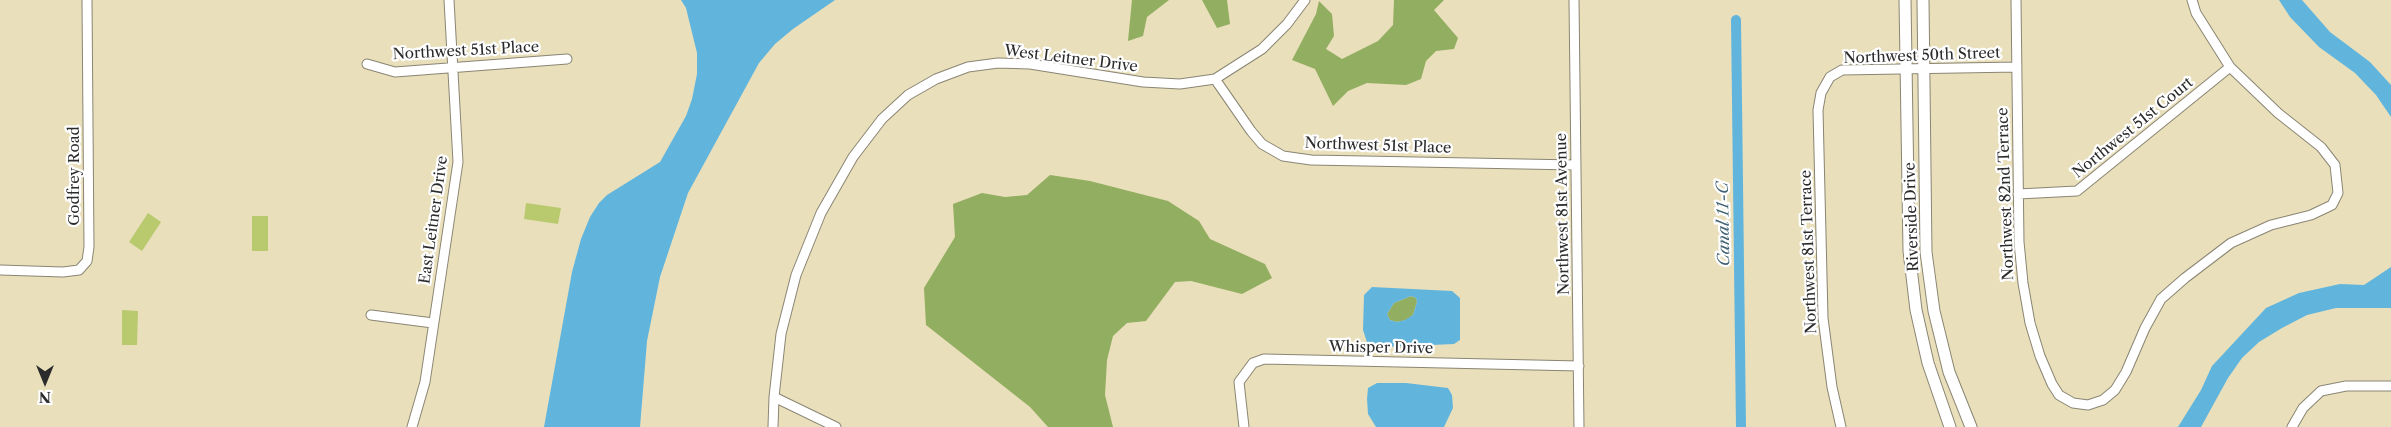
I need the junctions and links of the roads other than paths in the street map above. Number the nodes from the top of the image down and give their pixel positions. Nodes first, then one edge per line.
1 (87, 0) edge
2 (449, 0) edge
3 (1305, 0) edge
4 (1574, 0) edge
5 (1905, 0) edge
6 (1923, 0) edge
7 (2016, 0) edge
8 (2192, 0) edge
9 (567, 59) dead end
10 (367, 64) dead end
11 (2017, 67) junction
12 (2230, 67) junction
13 (453, 68) junction
14 (1906, 68) junction
15 (1924, 68) junction
16 (1830, 77) joint
17 (1215, 79) junction
18 (1576, 165) junction
19 (2018, 194) junction
20 (0, 270) edge
21 (371, 315) dead end
22 (433, 323) junction
23 (1579, 366) junction
24 (2391, 386) edge
25 (774, 396) junction
26 (412, 427) edge
27 (773, 427) edge
28 (836, 427) edge
29 (1244, 427) edge
30 (1579, 427) edge
31 (1841, 427) edge
32 (1950, 427) edge
33 (1971, 427) edge
34 (2292, 427) edge

1 - 20 street, Godfrey Road
2 - 13 street, East Leitner Drive
3 - 17 street, West Leitner Drive
4 - 18 street, Northwest 81st Avenue
5 - 14 street, Riverside Drive
6 - 15 street, Riverside Drive
7 - 11 street, Northwest 82nd Terrace
8 - 12 street
9 - 13 street, Northwest 51st Place
10 - 13 street, Northwest 51st Place
11 - 15 street, Northwest 50th Street
11 - 19 street, Northwest 82nd Terrace
12 - 19 street, Northwest 51st Court
12 - 19 street, Northwest 82nd Terrace
13 - 22 street, East Leitner Drive
14 - 15 street, Northwest 50th Street
14 - 16 street, Northwest 50th Street
14 - 32 street, Riverside Drive
15 - 33 street, Riverside Drive
16 - 31 street, Northwest 81st Terrace
17 - 18 street, Northwest 51st Place
17 - 25 street, West Leitner Drive
18 - 23 street, Northwest 81st Avenue
21 - 22 street
22 - 26 street, East Leitner Drive
23 - 29 street, Whisper Drive
23 - 30 street, Northwest 81st Avenue
24 - 34 street
25 - 27 street, West Leitner Drive
25 - 28 street

